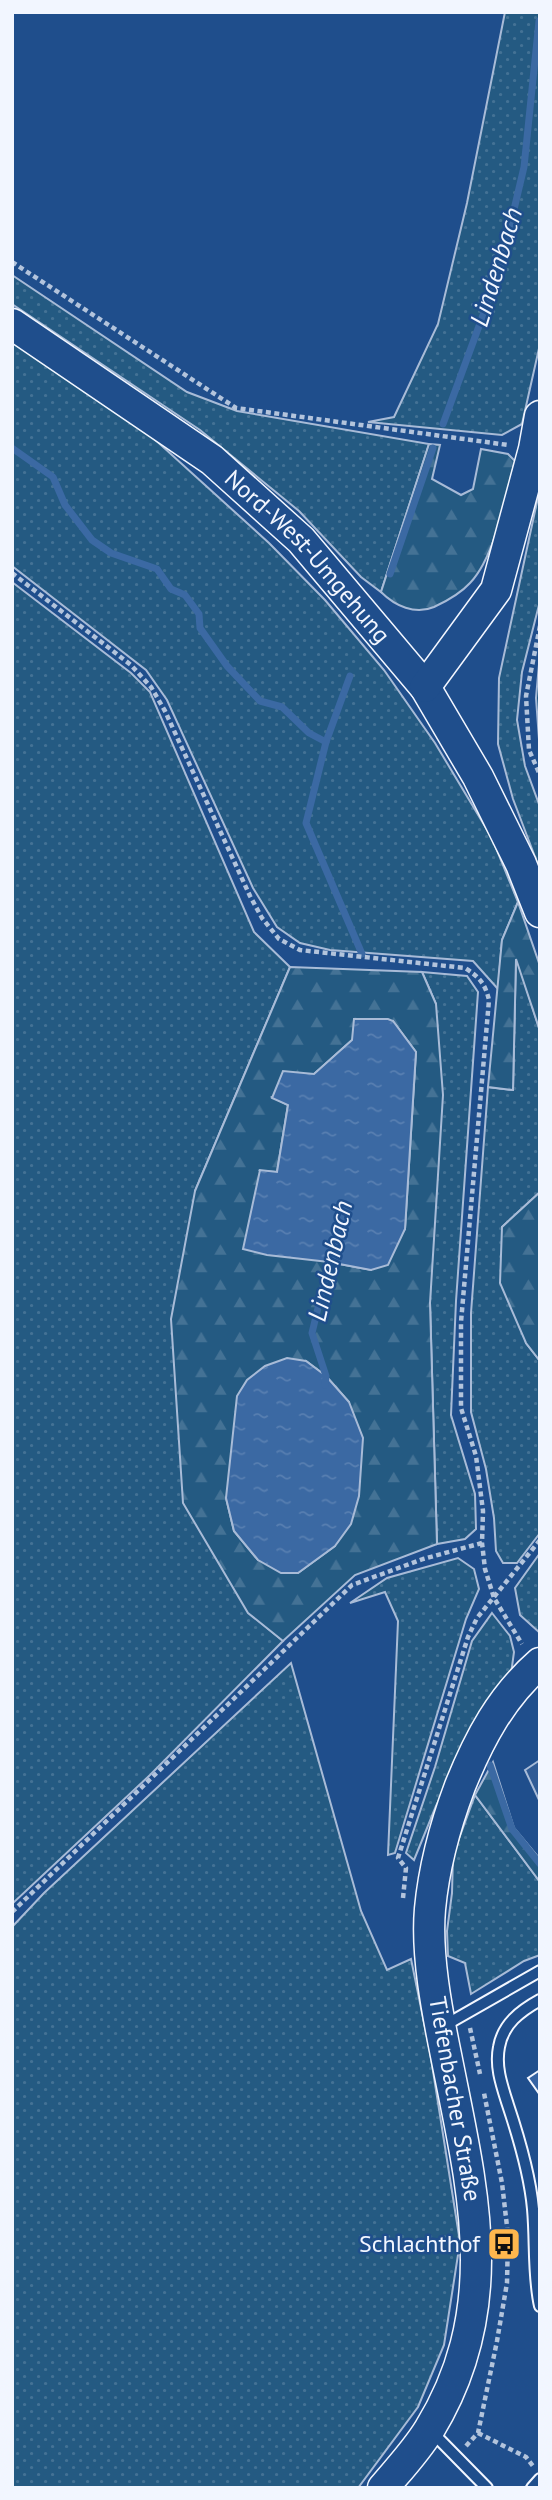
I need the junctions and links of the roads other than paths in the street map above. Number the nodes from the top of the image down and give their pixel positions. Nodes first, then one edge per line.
1 (12, 324) edge
2 (540, 416) edge
3 (425, 687) junction
4 (540, 912) edge
5 (538, 1672) edge
6 (540, 1971) edge
7 (540, 2000) edge
8 (440, 2028) junction
9 (540, 2306) edge
10 (429, 2429) junction
11 (540, 2477) edge
12 (383, 2488) edge
13 (486, 2488) edge
14 (532, 2488) edge

1 - 3 main road, Nord-West-Umgehung
2 - 3 main road
3 - 4 main road, Nord-West-Umgehung
5 - 8 main road, Tiefenbacher Straße
6 - 8 lane
7 - 9 lane
8 - 10 main road, Tiefenbacher Straße
10 - 12 main road, Tiefenbacher Straße
10 - 13 lane
11 - 14 lane

